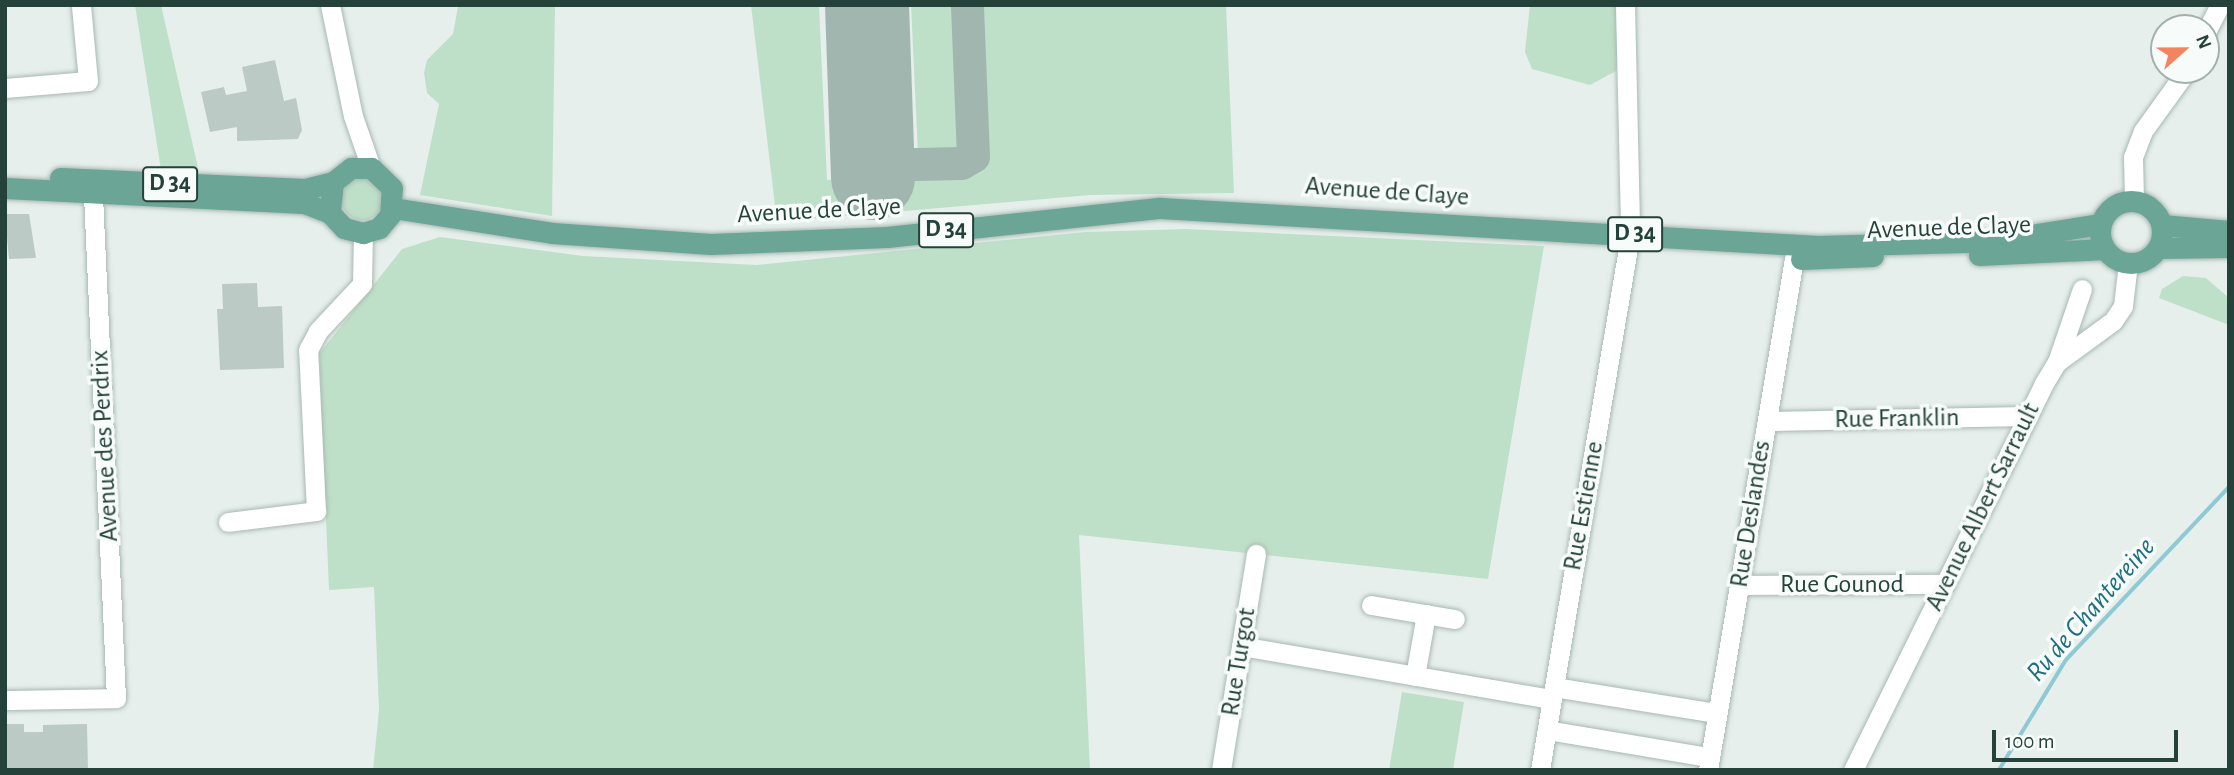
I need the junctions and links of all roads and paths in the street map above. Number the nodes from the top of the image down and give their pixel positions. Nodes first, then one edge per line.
1 (81, 5) edge
2 (330, 5) edge
3 (1625, 5) edge
4 (2178, 84) edge
5 (5, 88) edge
6 (353, 116) junction
7 (371, 168) junction
8 (5, 175) edge
9 (337, 177) junction
10 (5, 188) edge
11 (93, 195) junction
12 (2134, 201) junction
13 (393, 208) junction
14 (330, 213) junction
15 (2101, 223) junction
16 (2162, 225) junction
17 (2229, 231) edge
18 (363, 233) junction
19 (1629, 238) junction
20 (1865, 246) junction
21 (2159, 247) junction
22 (2229, 247) edge
23 (2105, 249) junction
24 (1794, 259) junction
25 (2128, 264) junction
26 (2082, 289) dead end
27 (2057, 362) junction
28 (2028, 416) junction
29 (1767, 421) junction
30 (228, 522) dead end
31 (1256, 554) dead end
32 (1945, 584) junction
33 (1739, 586) junction
34 (1371, 605) dead end
35 (1426, 614) junction
36 (1455, 619) dead end
37 (1241, 646) junction
38 (1415, 676) junction
39 (1553, 693) junction
40 (5, 700) edge
41 (1717, 713) junction
42 (1547, 730) junction
43 (1708, 764) edge
44 (1220, 770) edge
45 (1540, 770) edge
46 (1853, 770) edge

1 - 5 street
2 - 6 street
3 - 19 street, Rue Estienne
4 - 12 street
6 - 7 street
6 - 9 street
7 - 9 main road
7 - 13 main road
8 - 9 main road, D 34
9 - 14 main road
10 - 11 main road, D 34
11 - 14 main road, D 34
11 - 40 street, Avenue des Perdrix
12 - 15 main road, Avenue de Claye / D 34
12 - 16 main road
13 - 18 main road
13 - 19 main road, Avenue de Claye / D 34
14 - 18 main road
15 - 20 main road, Avenue de Claye / D 34
15 - 23 main road
16 - 17 main road
16 - 21 main road
18 - 30 street
19 - 20 main road, Avenue de Claye / D 34
19 - 24 main road, Avenue de Claye / D 34
19 - 39 street, Rue Estienne
20 - 24 main road, Avenue de Claye
21 - 22 main road
21 - 25 main road
23 - 24 main road, Avenue de Claye / D 34
23 - 25 main road
24 - 29 street, Rue Deslandes
25 - 27 street, Avenue Albert Sarrault
26 - 27 street
27 - 28 street, Avenue Albert Sarrault
28 - 29 street, Rue Franklin
28 - 32 street, Avenue Albert Sarrault
29 - 33 street, Rue Deslandes
31 - 37 street, Rue Turgot
32 - 33 street, Rue Gounod
32 - 46 street, Avenue Albert Sarrault
33 - 41 street, Rue Deslandes
34 - 35 street
35 - 36 street
35 - 38 street
37 - 38 street
37 - 44 street, Rue Turgot
38 - 39 street
39 - 41 street
39 - 42 street, Rue Estienne
41 - 43 street, Rue Deslandes
42 - 43 street
42 - 45 street, Rue Estienne

